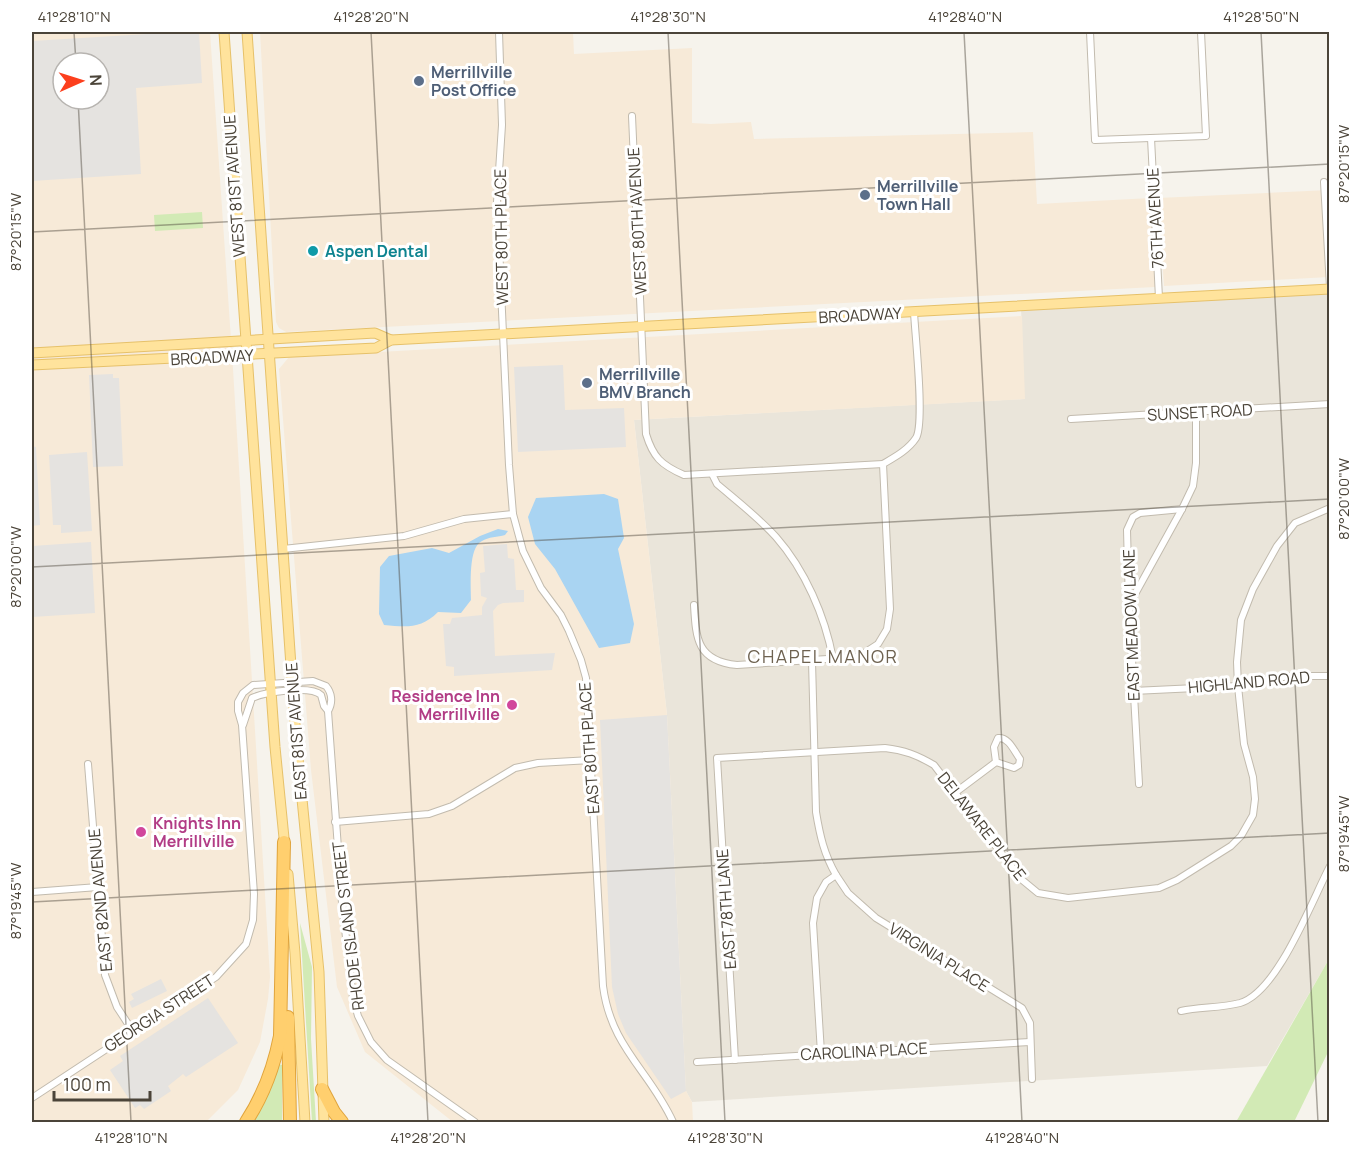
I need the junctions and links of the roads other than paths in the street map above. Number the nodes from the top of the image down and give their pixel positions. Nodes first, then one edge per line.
1 (224, 32) edge
2 (247, 32) edge
3 (499, 32) edge
4 (1090, 32) edge
5 (1201, 32) edge
6 (632, 116) dead end
7 (1151, 138) junction
8 (1324, 182) dead end
9 (1329, 288) edge
10 (1159, 298) junction
11 (914, 312) junction
12 (642, 327) junction
13 (503, 335) junction
14 (268, 339) junction
15 (245, 340) junction
16 (391, 340) junction
17 (32, 353) edge
18 (269, 354) junction
19 (246, 355) junction
20 (32, 366) edge
21 (1329, 404) edge
22 (1196, 412) junction
23 (1071, 419) dead end
24 (883, 464) junction
25 (712, 474) junction
26 (1329, 508) edge
27 (1182, 509) junction
28 (513, 514) junction
29 (283, 549) junction
30 (694, 605) dead end
31 (1129, 605) junction
32 (833, 659) junction
33 (812, 661) junction
34 (1329, 676) edge
35 (292, 686) junction
36 (1238, 686) junction
37 (271, 688) junction
38 (1133, 691) junction
39 (242, 725) junction
40 (816, 751) junction
41 (717, 758) joint
42 (591, 760) junction
43 (996, 762) junction
44 (88, 764) dead end
45 (1139, 784) dead end
46 (956, 792) junction
47 (335, 822) junction
48 (284, 842) junction
49 (1329, 866) edge
50 (836, 875) junction
51 (98, 887) junction
52 (32, 892) edge
53 (282, 959) junction
54 (1181, 1011) dead end
55 (132, 1030) junction
56 (1030, 1042) junction
57 (821, 1053) junction
58 (735, 1060) junction
59 (697, 1062) dead end
60 (1032, 1079) dead end
61 (322, 1089) junction
62 (32, 1098) edge
63 (246, 1122) edge
64 (290, 1122) edge
65 (305, 1122) edge
66 (324, 1122) edge
67 (342, 1122) edge
68 (475, 1122) edge
69 (674, 1122) edge

1 - 15 main road, WEST 81ST AVENUE
2 - 14 main road, WEST 81ST AVENUE
3 - 13 street, WEST 80TH PLACE
4 - 7 street
5 - 7 street
6 - 12 street, WEST 80TH AVENUE
7 - 10 street, 76TH AVENUE
8 - 9 street
9 - 10 main road, BROADWAY
10 - 11 main road, BROADWAY
11 - 12 main road, BROADWAY
11 - 24 street
12 - 13 main road, BROADWAY
12 - 25 street
13 - 16 main road, BROADWAY
13 - 28 street, EAST 80TH PLACE
14 - 15 main road, BROADWAY
14 - 16 main road, BROADWAY
14 - 18 main road, EAST 81ST AVENUE
15 - 17 main road, BROADWAY
15 - 19 main road, EAST 81ST AVENUE
16 - 18 main road, BROADWAY
18 - 19 main road, BROADWAY
18 - 29 main road, EAST 81ST AVENUE
19 - 20 main road, BROADWAY
19 - 37 main road, EAST 81ST AVENUE
21 - 22 street, SUNSET ROAD
22 - 23 street, SUNSET ROAD
22 - 27 street
24 - 25 street
24 - 32 street
25 - 32 street
26 - 36 street, DELAWARE PLACE
27 - 31 street
27 - 31 street, EAST MEADOW LANE
28 - 29 street
28 - 42 street, EAST 80TH PLACE
29 - 35 main road, EAST 81ST AVENUE
30 - 33 street
31 - 38 street, EAST MEADOW LANE
32 - 33 street
33 - 40 street, VIRGINIA PLACE
34 - 36 street, HIGHLAND ROAD
35 - 37 street, RHODE ISLAND STREET
35 - 47 street, RHODE ISLAND STREET
35 - 61 main road, EAST 81ST AVENUE
36 - 38 street, HIGHLAND ROAD
36 - 46 street, DELAWARE PLACE
37 - 39 street, GEORGIA STREET
37 - 39 street, GEORGIA STREET
37 - 48 main road, EAST 81ST AVENUE
38 - 45 street, EAST MEADOW LANE
39 - 55 street, GEORGIA STREET
40 - 41 street, DELAWARE PLACE
40 - 46 street, DELAWARE PLACE
40 - 50 street, VIRGINIA PLACE
41 - 58 street, EAST 78TH LANE
42 - 47 street
42 - 69 street, EAST 80TH PLACE
43 - 43 street
43 - 46 street
44 - 51 street, EAST 82ND AVENUE
47 - 68 street, RHODE ISLAND STREET
48 - 53 highway
48 - 65 main road, EAST 81ST AVENUE
49 - 54 street
50 - 56 street, VIRGINIA PLACE
50 - 57 street
51 - 52 street
51 - 55 street, EAST 82ND AVENUE
53 - 63 highway
53 - 64 highway
55 - 62 street, GEORGIA STREET
56 - 57 street, CAROLINA PLACE
56 - 60 street, VIRGINIA PLACE
57 - 58 street, CAROLINA PLACE
58 - 59 street, CAROLINA PLACE
61 - 66 main road, EAST 81ST AVENUE
61 - 67 highway

